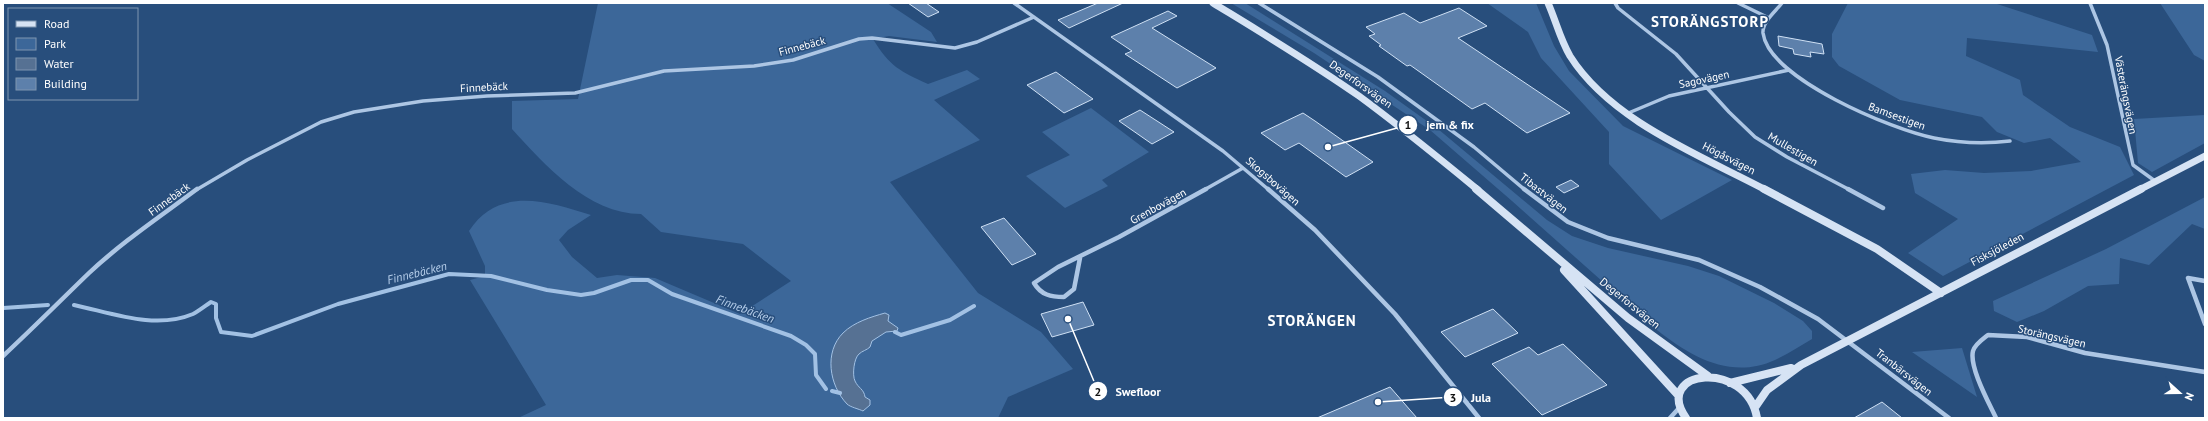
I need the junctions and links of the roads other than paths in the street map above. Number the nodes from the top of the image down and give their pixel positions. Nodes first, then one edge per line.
1 (1014, 3) edge
2 (1213, 3) edge
3 (1259, 3) edge
4 (1548, 3) edge
5 (1615, 3) edge
6 (1738, 3) edge
7 (1782, 3) edge
8 (2090, 3) edge
9 (1034, 17) junction
10 (1769, 18) junction
11 (1789, 70) junction
12 (1707, 88) junction
13 (1626, 114) junction
14 (2010, 141) dead end
15 (2205, 156) edge
16 (1244, 168) junction
17 (2155, 182) junction
18 (1884, 208) dead end
19 (1540, 245) junction
20 (1080, 258) junction
21 (2205, 282) edge
22 (1941, 293) junction
23 (2205, 324) edge
24 (1848, 340) junction
25 (3, 356) edge
26 (1801, 365) junction
27 (2205, 372) edge
28 (1708, 376) junction
29 (1730, 383) junction
30 (1678, 396) junction
31 (1756, 406) junction
32 (1680, 407) junction
33 (1478, 418) edge
34 (1670, 418) edge
35 (1686, 418) edge
36 (1757, 418) edge
37 (1949, 418) edge
38 (1996, 418) edge

1 - 9 street, Skogsbovägen
2 - 19 street, Degerforsvägen
3 - 24 street, Tibastvägen
4 - 13 street, Högåsvägen
5 - 12 street, Mullestigen
6 - 10 street
7 - 10 street
8 - 17 street, Västerängsvägen
9 - 16 street, Skogsbovägen
9 - 25 street, Finnebäck
10 - 11 street, Bamsestigen
11 - 12 street, Sagovägen
11 - 14 street, Bamsestigen
12 - 13 street, Sagovägen
12 - 18 street, Mullestigen
13 - 22 street, Högåsvägen
15 - 17 street, Fisksjöleden
16 - 20 street, Grenbovägen
16 - 33 street, Skogsbovägen
17 - 22 street, Fisksjöleden
19 - 28 street, Degerforsvägen
19 - 30 street, Degerforsvägen
20 - 20 street, Grenbovägen
21 - 23 street
22 - 24 street, Fisksjöleden
24 - 26 street, Fisksjöleden
24 - 37 street, Tranbärsvägen
26 - 29 street, Fisksjöleden
26 - 31 street, Fisksjöleden
27 - 38 street, Storängsvägen
28 - 29 street, Degerforsvägen
28 - 30 street
29 - 31 street
30 - 32 street
31 - 36 street
32 - 34 street
32 - 35 street

